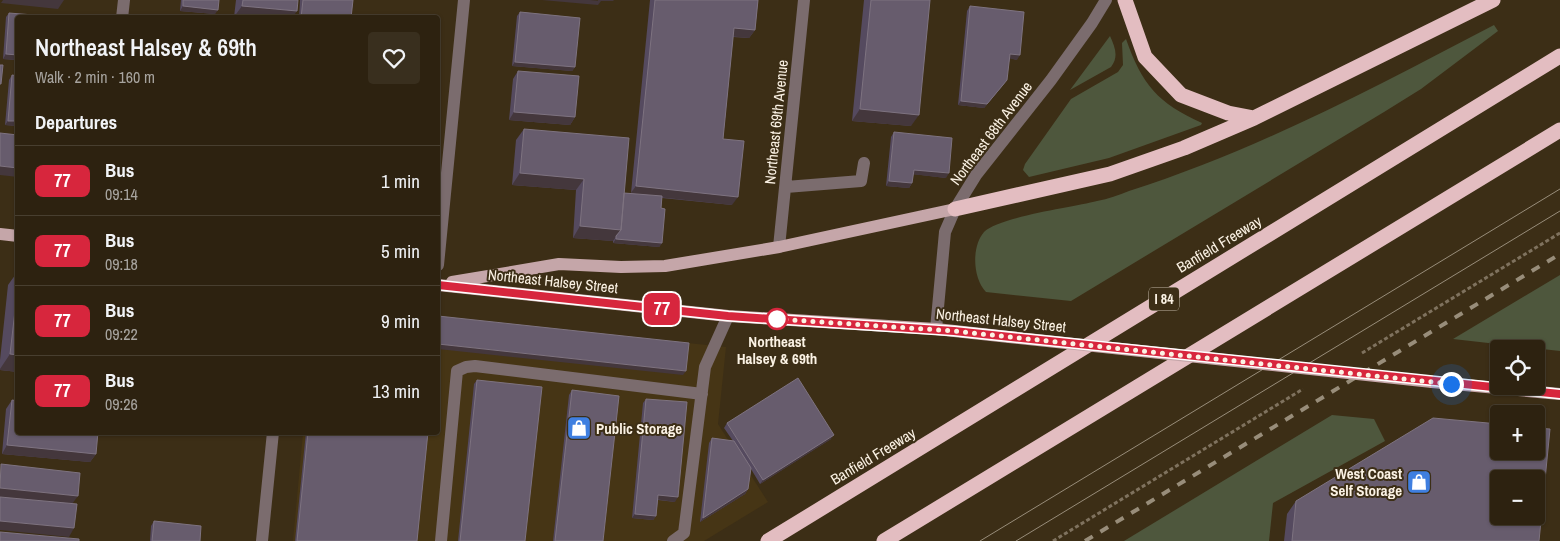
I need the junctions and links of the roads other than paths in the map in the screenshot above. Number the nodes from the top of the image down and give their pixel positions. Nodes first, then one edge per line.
1 (124, 0) edge
2 (464, 0) edge
3 (804, 0) edge
4 (1106, 0) edge
5 (1125, 0) edge
6 (1493, 0) edge
7 (122, 15) edge
8 (1560, 56) edge
9 (1254, 118) junction
10 (1560, 130) edge
11 (864, 163) dead end
12 (786, 187) junction
13 (955, 209) junction
14 (0, 234) edge
15 (15, 236) edge
16 (440, 245) edge
17 (779, 247) junction
18 (440, 285) edge
19 (440, 285) edge
20 (728, 316) junction
21 (936, 329) junction
22 (702, 394) junction
23 (1560, 394) edge
24 (272, 435) edge
25 (262, 541) edge
26 (441, 541) edge
27 (673, 541) edge
28 (768, 541) edge
29 (884, 541) edge

1 - 7 street
2 - 16 street
3 - 12 street, Northeast 69th Avenue
4 - 13 street, Northeast 68th Avenue
5 - 9 highway
6 - 9 highway
8 - 28 highway, Banfield Freeway / I 84
9 - 13 highway
10 - 29 highway
11 - 12 street
12 - 17 street, Northeast 69th Avenue
13 - 17 main road
13 - 21 street, Northeast 68th Avenue
14 - 15 main road
17 - 18 main road
19 - 20 main road, Northeast Halsey Street
20 - 21 main road, Northeast Halsey Street
20 - 22 street
21 - 23 main road, Northeast Halsey Street, bridge
22 - 26 street
22 - 27 street
24 - 25 street

